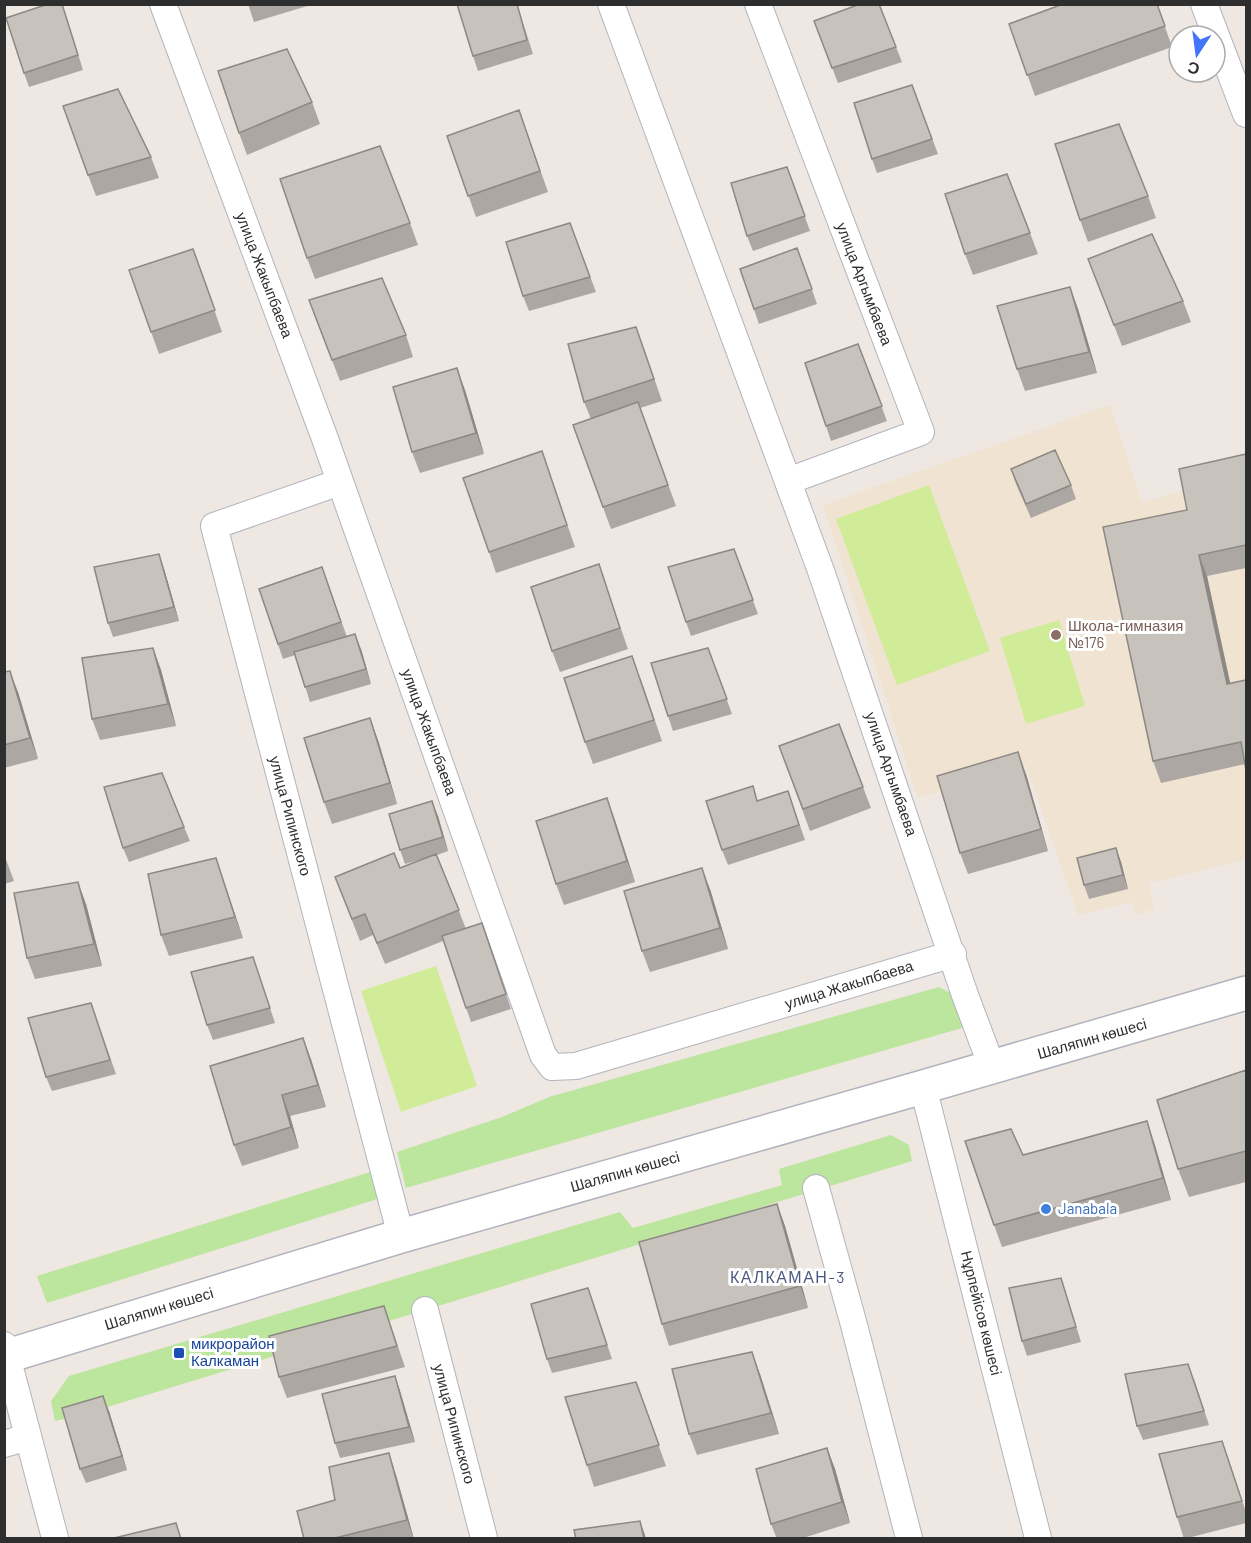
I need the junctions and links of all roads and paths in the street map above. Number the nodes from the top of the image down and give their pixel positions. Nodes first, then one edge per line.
1 (163, 4) edge
2 (612, 4) edge
3 (758, 4) edge
4 (1204, 4) edge
5 (1246, 114) edge
6 (788, 481) junction
7 (340, 482) junction
8 (953, 954) junction
9 (1246, 993) edge
10 (992, 1067) junction
11 (924, 1087) junction
12 (816, 1188) dead end
13 (400, 1236) junction
14 (425, 1310) dead end
15 (6, 1352) edge
16 (16, 1441) edge
17 (55, 1539) edge
18 (484, 1539) edge
19 (909, 1539) edge
20 (1038, 1539) edge

1 - 7 street, улица Жакыпбаева
2 - 6 street, улица Аргымбаева
3 - 6 street, улица Аргымбаева
4 - 5 street
6 - 8 street, улица Аргымбаева
7 - 8 street, улица Жакыпбаева
7 - 13 street, улица Рипинского
8 - 10 street, улица Аргымбаева
9 - 10 main road, Шаляпин көшесі
10 - 11 main road, Шаляпин көшесі
11 - 13 main road, Шаляпин көшесі
11 - 20 street, Нұрпейісов көшесі
12 - 19 street
13 - 15 main road, Шаляпин көшесі
14 - 18 street, улица Рипинского
15 - 16 street
16 - 17 street

